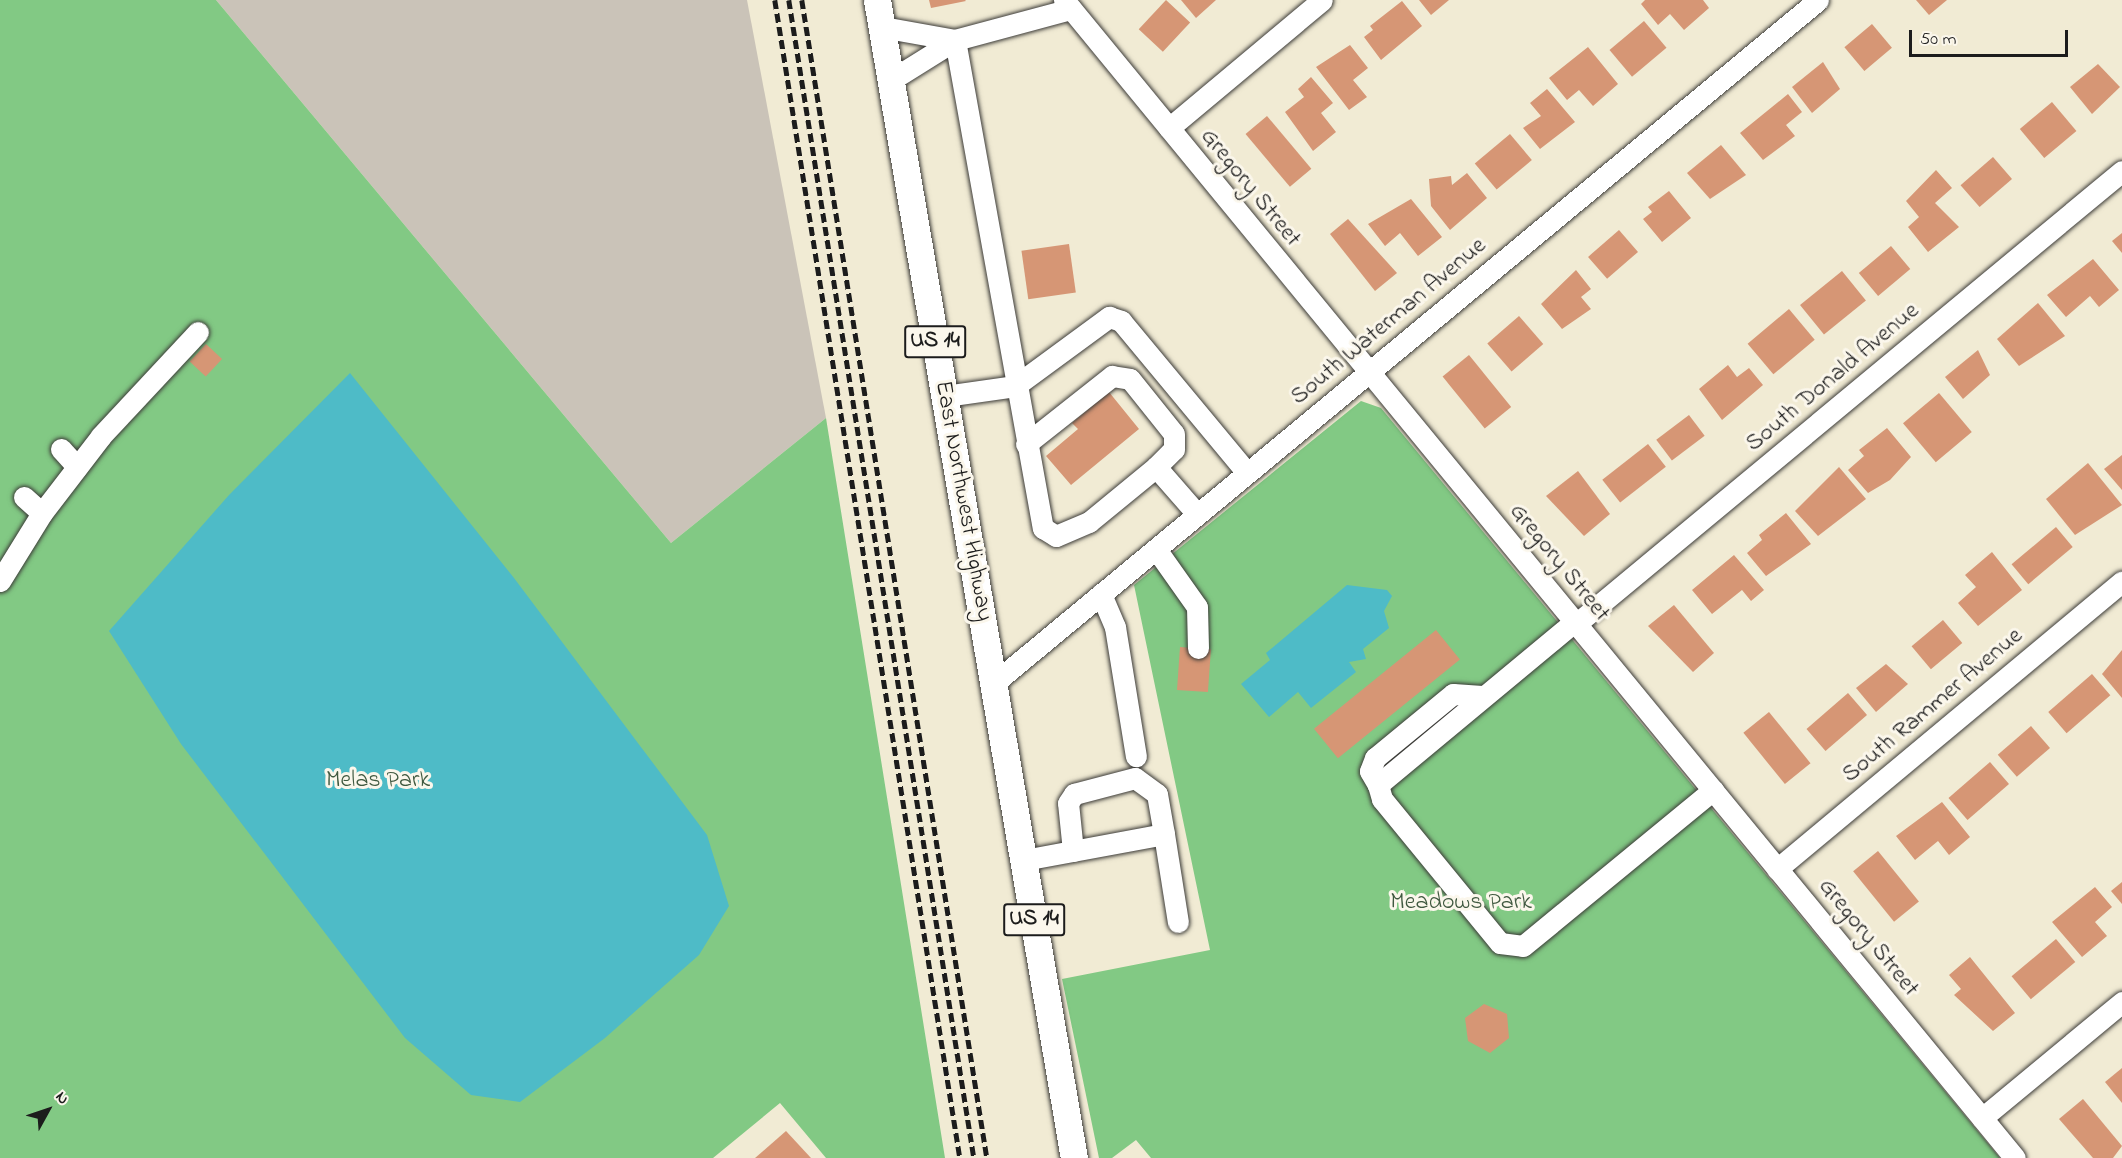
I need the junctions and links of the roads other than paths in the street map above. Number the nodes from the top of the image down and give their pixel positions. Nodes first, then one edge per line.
1 (877, 0) edge
2 (1322, 0) edge
3 (1818, 0) edge
4 (1067, 4) edge
5 (882, 27) junction
6 (955, 40) junction
7 (891, 80) junction
8 (1169, 128) junction
9 (2122, 171) edge
10 (198, 332) dead end
11 (1369, 372) junction
12 (1015, 386) junction
13 (945, 396) junction
14 (1026, 444) junction
15 (61, 449) dead end
16 (77, 467) junction
17 (1156, 467) junction
18 (1247, 473) junction
19 (24, 498) dead end
20 (42, 513) junction
21 (1197, 514) junction
22 (1156, 549) junction
23 (3, 568) edge
24 (2122, 582) edge
25 (1101, 594) junction
26 (1575, 623) junction
27 (1198, 648) dead end
28 (994, 683) junction
29 (1136, 756) dead end
30 (1713, 790) junction
31 (1164, 834) junction
32 (1073, 851) junction
33 (1024, 860) junction
34 (1777, 868) junction
35 (1178, 922) dead end
36 (2122, 1002) edge
37 (1982, 1118) junction
38 (1074, 1158) edge
39 (2015, 1158) edge

1 - 5 main road, East Northwest Highway / US 14
2 - 8 street
3 - 11 street, South Waterman Avenue
4 - 6 street
4 - 8 street, Gregory Street
5 - 6 street
5 - 7 main road, East Northwest Highway / US 14
6 - 7 street
6 - 12 street
7 - 13 main road, East Northwest Highway / US 14
8 - 11 street, Gregory Street
9 - 26 street, South Donald Avenue
10 - 16 street
11 - 18 street, South Waterman Avenue
11 - 26 street, Gregory Street
12 - 13 street
12 - 14 street
12 - 18 street
13 - 28 main road, East Northwest Highway / US 14
14 - 17 street
14 - 17 street
15 - 16 street
16 - 20 street
17 - 21 street
18 - 21 street, South Waterman Avenue
19 - 20 street
20 - 23 street
21 - 22 street, South Waterman Avenue
22 - 25 street, South Waterman Avenue
22 - 27 street
24 - 34 street, South Rammer Avenue
25 - 28 street, South Waterman Avenue
25 - 29 street
26 - 30 street, Gregory Street
26 - 30 street, South Donald Avenue
28 - 33 main road, US 14
30 - 34 street, Gregory Street
31 - 32 street
31 - 32 street
31 - 35 street
32 - 33 street
33 - 38 main road, US 14
34 - 37 street, Gregory Street
36 - 37 street
37 - 39 street, Gregory Street

